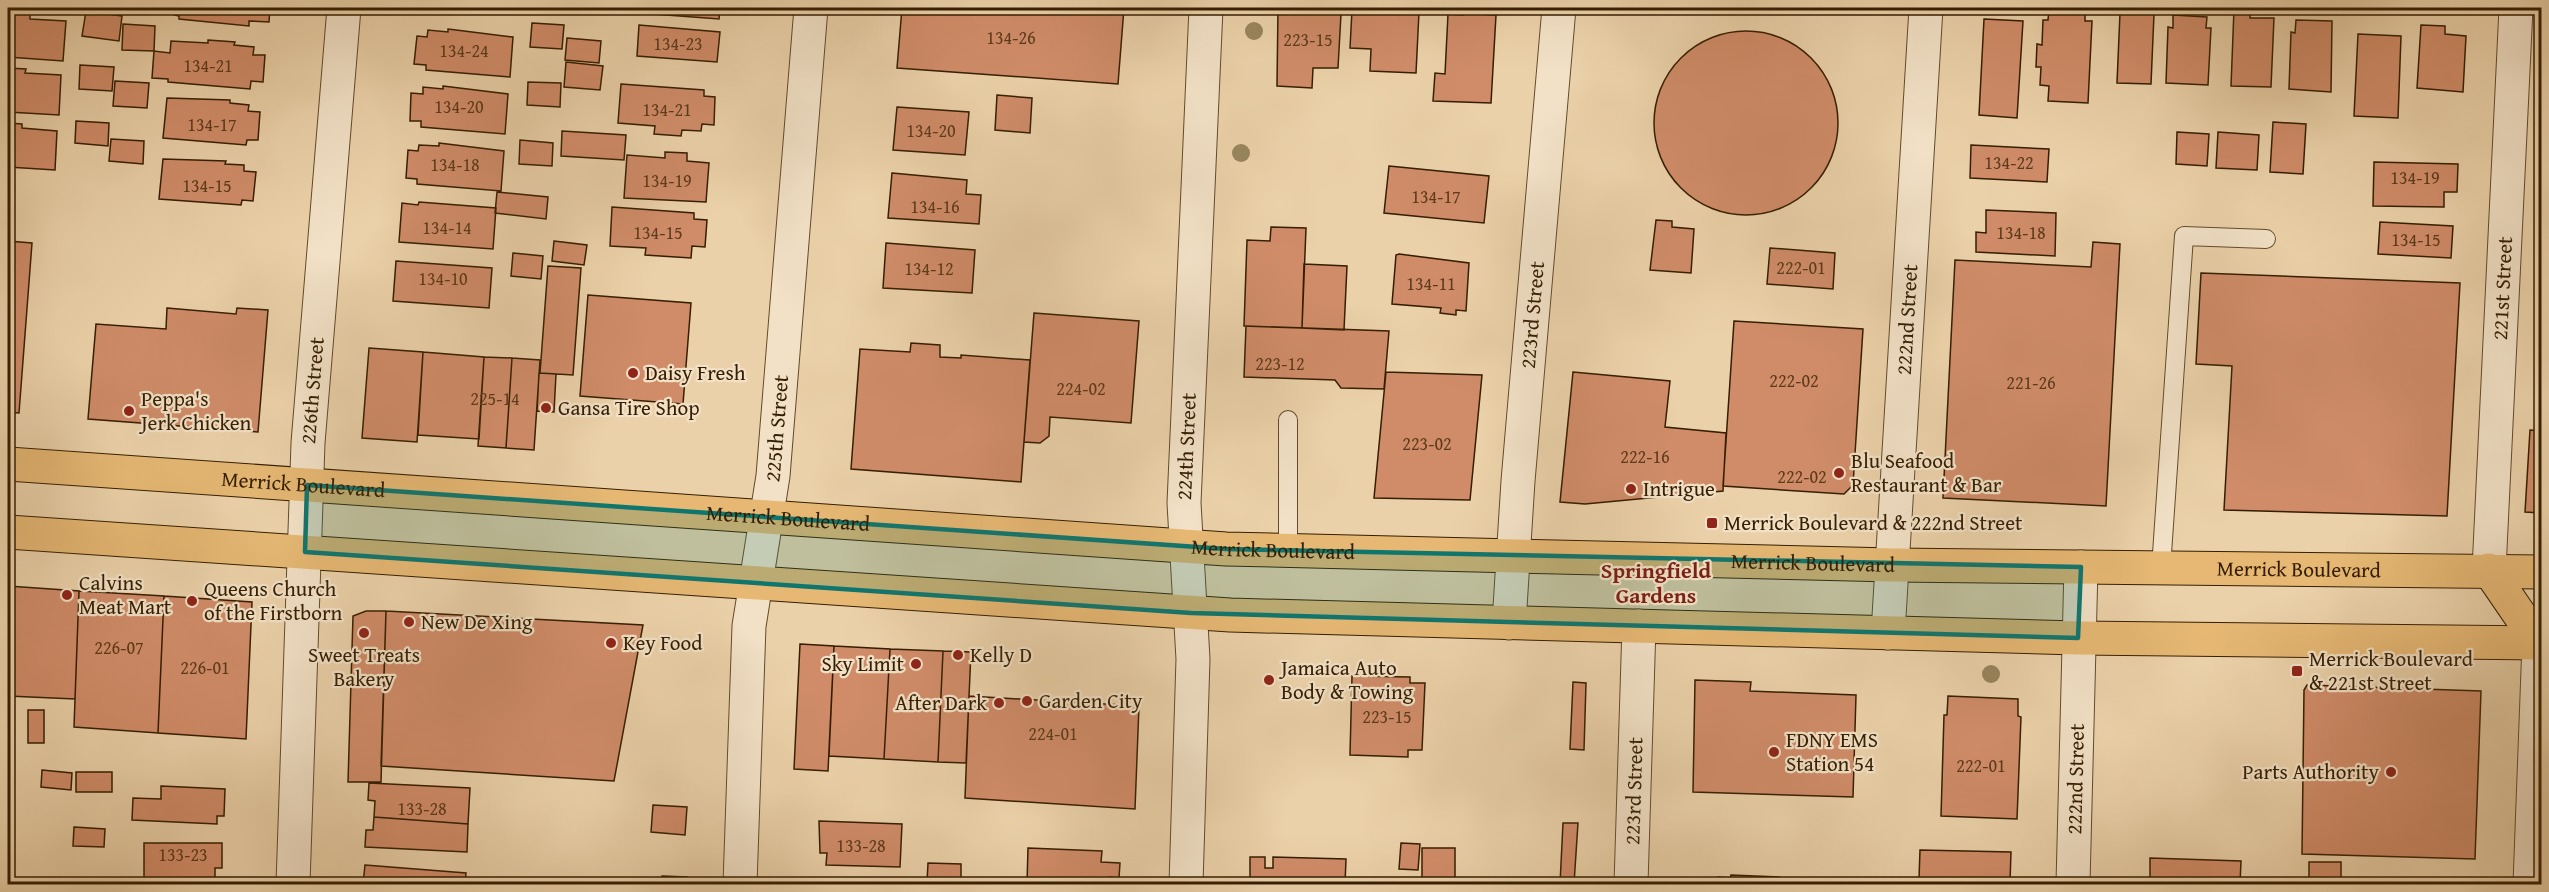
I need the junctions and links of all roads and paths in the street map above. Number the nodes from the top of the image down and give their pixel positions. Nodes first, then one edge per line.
1 (344, 8) edge
2 (811, 8) edge
3 (1206, 8) edge
4 (1559, 8) edge
5 (1926, 8) edge
6 (2516, 8) edge
7 (2266, 239) dead end
8 (1288, 420) dead end
9 (8, 464) edge
10 (307, 484) junction
11 (767, 516) junction
12 (8, 532) edge
13 (1186, 546) junction
14 (1288, 551) junction
15 (304, 552) junction
16 (1514, 556) junction
17 (1892, 565) junction
18 (2081, 567) junction
19 (2161, 568) junction
20 (2489, 570) junction
21 (2541, 572) edge
22 (756, 584) junction
23 (1191, 613) junction
24 (1509, 623) junction
25 (1639, 626) junction
26 (1888, 633) junction
27 (2078, 638) junction
28 (2540, 643) edge
29 (293, 885) edge
30 (740, 885) edge
31 (1186, 885) edge
32 (1630, 885) edge
33 (2073, 885) edge
34 (2530, 885) edge

1 - 10 street, 226th Street
2 - 11 street, 225th Street
3 - 13 street, 224th Street
4 - 16 street, 223rd Street
5 - 17 street, 222nd Street
6 - 20 street, 221st Street
7 - 19 lane
8 - 14 lane
9 - 10 main road, Merrick Boulevard
10 - 11 main road, Merrick Boulevard
10 - 15 street, 226th Street
11 - 13 main road, Merrick Boulevard
11 - 22 street, 225th Street
12 - 15 main road
13 - 14 main road, Merrick Boulevard
13 - 23 street, 224th Street
14 - 16 main road, Merrick Boulevard
15 - 22 main road
15 - 29 street, 226th Street
16 - 17 main road, Merrick Boulevard
16 - 24 street, 223rd Street
17 - 18 main road, Merrick Boulevard
17 - 26 street, 222nd Street
18 - 19 main road, Merrick Boulevard
18 - 27 street, 222nd Street
19 - 20 main road, Merrick Boulevard
20 - 21 main road, Merrick Boulevard
20 - 28 main road
22 - 23 main road
22 - 30 street, 225th Street
23 - 24 main road
23 - 31 street, 224th Street
24 - 25 main road
25 - 26 main road
25 - 32 street, 223rd Street
26 - 27 main road
27 - 28 main road
27 - 33 street, 222nd Street
28 - 34 street

